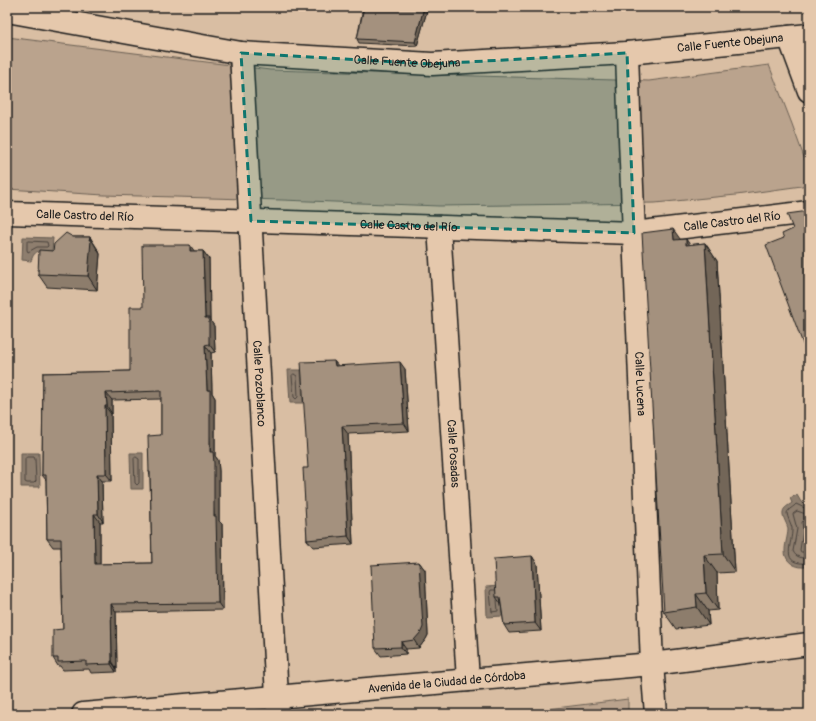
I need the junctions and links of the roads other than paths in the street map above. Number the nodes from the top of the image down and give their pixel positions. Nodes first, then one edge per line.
1 (7, 12) edge
2 (799, 36) edge
3 (241, 53) junction
4 (627, 53) junction
5 (809, 91) edge
6 (809, 212) edge
7 (7, 213) edge
8 (251, 221) junction
9 (439, 227) junction
10 (634, 233) junction
11 (809, 644) edge
12 (652, 664) junction
13 (468, 680) junction
14 (277, 706) edge
15 (83, 714) edge
16 (656, 714) edge

1 - 3 street, Calle Fuente Obejuna
2 - 4 street, Calle Fuente Obejuna
2 - 5 street
3 - 4 street, Calle Fuente Obejuna
3 - 8 street, Calle Pozoblanco
4 - 10 street, Calle Lucena
6 - 10 street, Calle Castro del Río
7 - 8 street, Calle Castro del Río
8 - 9 street, Calle Castro del Río
8 - 14 street, Calle Pozoblanco
9 - 10 street, Calle Castro del Río
9 - 13 street, Calle Posadas
10 - 12 street, Calle Lucena
11 - 12 street, Avenida de la Ciudad de Córdoba
12 - 13 street, Avenida de la Ciudad de Córdoba
12 - 16 street, Calle Lucena
13 - 14 street, Avenida de la Ciudad de Córdoba
14 - 15 street, Avenida de la Ciudad de Córdoba

